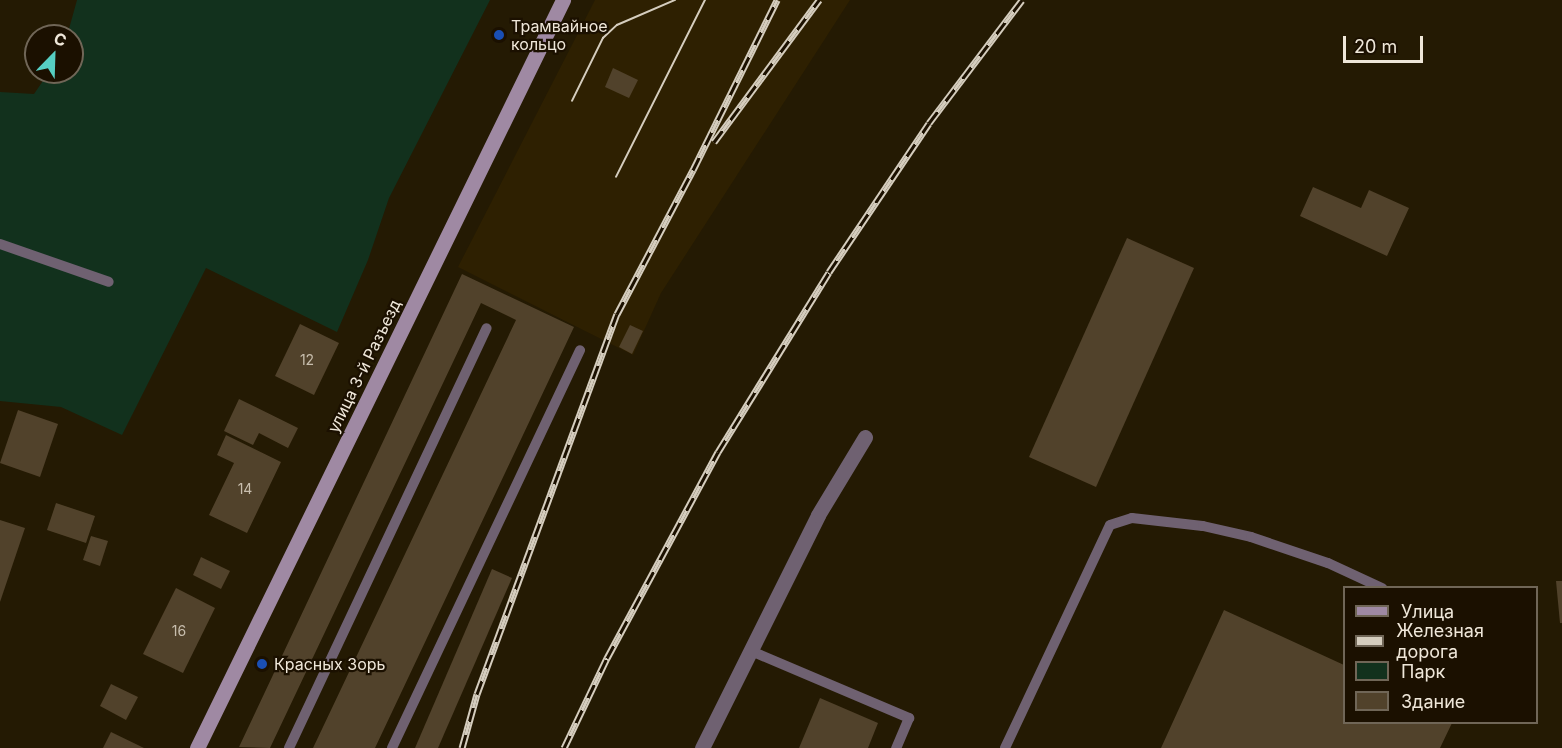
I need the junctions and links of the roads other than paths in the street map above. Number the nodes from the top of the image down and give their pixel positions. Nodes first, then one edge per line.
1 (563, 0) edge
2 (0, 244) edge
3 (109, 282) dead end
4 (488, 328) dead end
5 (580, 350) dead end
6 (865, 437) dead end
7 (1379, 586) edge
8 (751, 651) junction
9 (202, 746) edge
10 (289, 748) edge
11 (392, 748) edge
12 (702, 748) edge
13 (896, 748) edge
14 (1005, 748) edge

1 - 9 main road, улица 3-й Разъезд
2 - 3 lane
4 - 10 lane
5 - 11 lane
6 - 8 street
7 - 14 lane
8 - 12 street
8 - 13 lane

